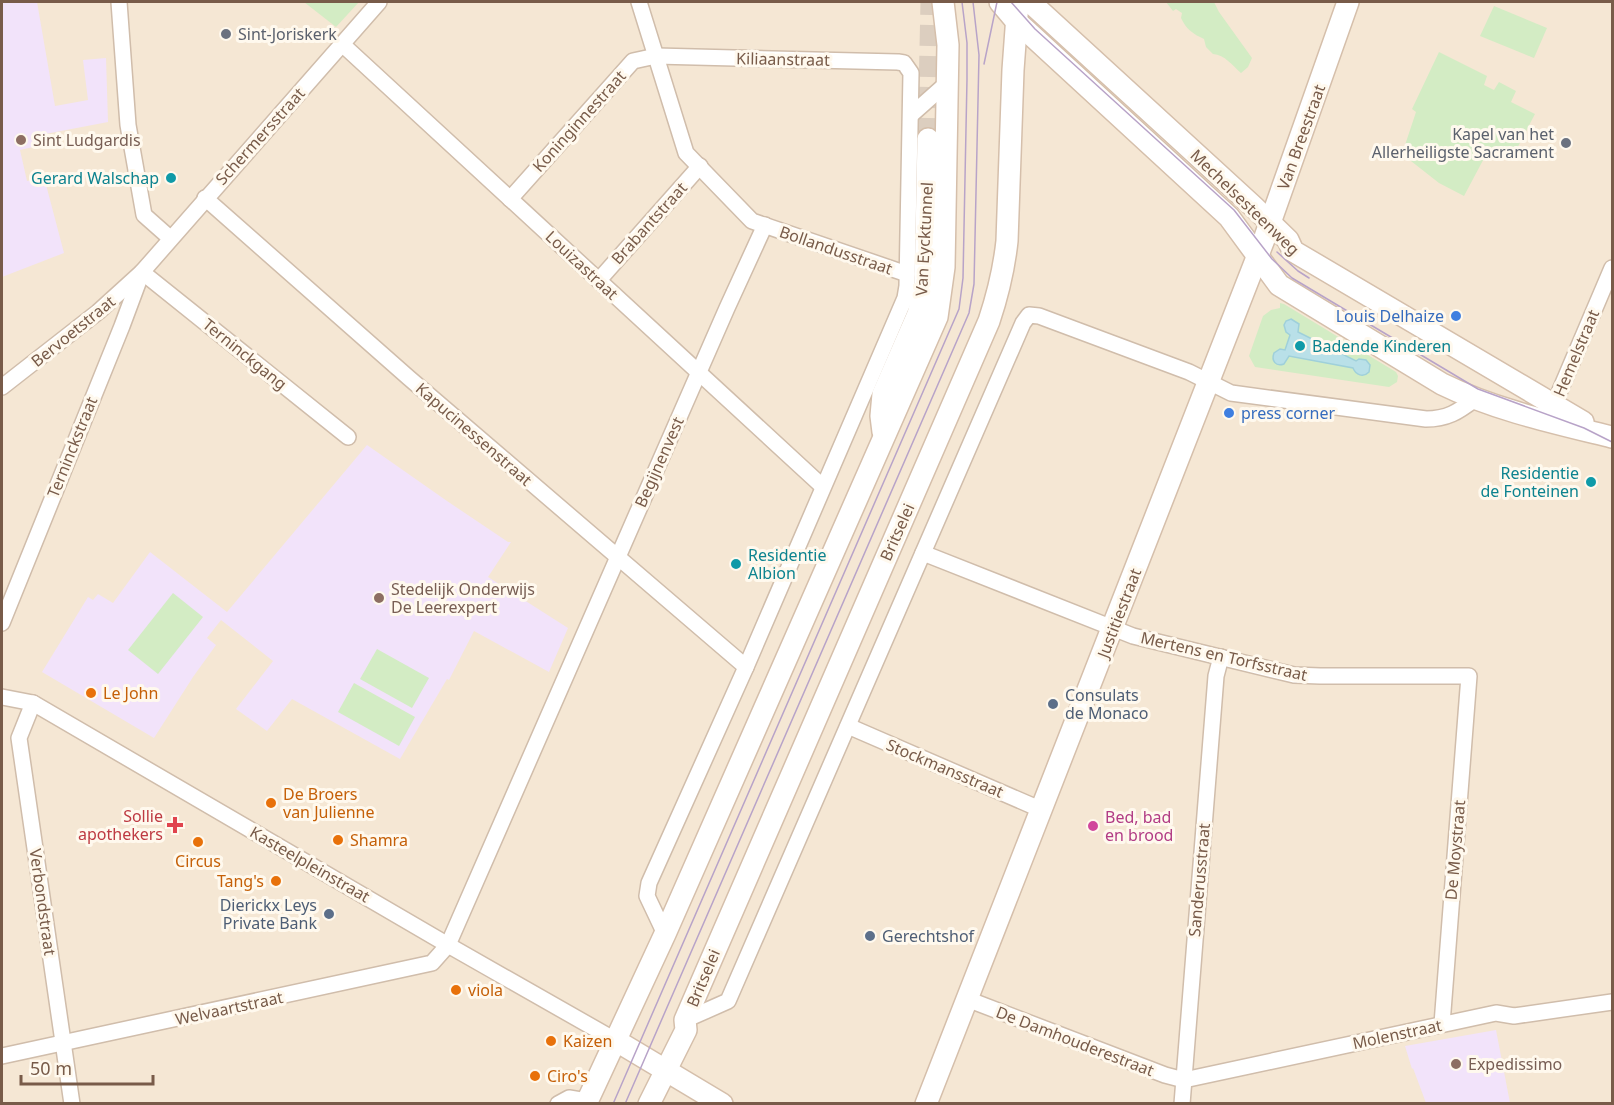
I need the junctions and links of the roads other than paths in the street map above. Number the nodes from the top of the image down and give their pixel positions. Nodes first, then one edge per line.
1 (119, 2) edge
2 (379, 2) edge
3 (639, 2) edge
4 (944, 2) edge
5 (1000, 2) edge
6 (1030, 2) edge
7 (1332, 2) edge
8 (1348, 2) edge
9 (1017, 11) edge
10 (342, 44) junction
11 (1331, 51) junction
12 (656, 56) junction
13 (946, 84) junction
14 (911, 115) junction
15 (928, 139) tunnel mouth
16 (700, 166) junction
17 (205, 198) junction
18 (510, 199) junction
19 (1270, 223) junction
20 (765, 225) junction
21 (170, 238) junction
22 (1258, 256) junction
23 (1612, 268) edge
24 (142, 272) junction
25 (907, 274) junction
26 (598, 280) junction
27 (699, 373) junction
28 (1209, 382) junction
29 (2, 387) edge
30 (1475, 399) junction
31 (1551, 413) junction
32 (348, 437) dead end
33 (1612, 437) edge
34 (883, 439) junction
35 (822, 486) junction
36 (923, 553) junction
37 (617, 558) junction
38 (2, 623) edge
39 (1113, 628) junction
40 (1221, 657) junction
41 (746, 667) junction
42 (1469, 676) joint
43 (2, 697) edge
44 (33, 703) junction
45 (848, 726) junction
46 (1042, 810) junction
47 (665, 934) junction
48 (448, 945) junction
49 (967, 999) junction
50 (1612, 1002) edge
51 (685, 1020) junction
52 (1442, 1024) junction
53 (615, 1040) junction
54 (63, 1044) junction
55 (2, 1056) edge
56 (665, 1071) junction
57 (1184, 1080) junction
58 (586, 1102) edge
59 (72, 1104) edge
60 (558, 1104) edge
61 (649, 1104) edge
62 (722, 1104) edge
63 (927, 1104) edge
64 (1182, 1104) edge

1 - 21 street
2 - 10 street, Schermersstraat
3 - 12 street
4 - 13 main road
5 - 9 main road, Mechelsesteenweg
6 - 19 main road, Mechelsesteenweg
7 - 11 main road, Van Breestraat
8 - 11 main road, Van Breestraat
9 - 22 main road, Mechelsesteenweg
9 - 51 main road, Britselei
10 - 17 street, Schermersstraat
10 - 18 street, Louizastraat
11 - 19 main road, Van Breestraat
12 - 14 street, Kiliaanstraat
12 - 16 street
12 - 18 street, Koninginnestraat
13 - 14 street
13 - 34 main road
14 - 25 street
15 - 34 main road, Van Eycktunnel
16 - 20 street
16 - 26 street, Brabantstraat
17 - 21 street, Schermersstraat
17 - 37 street, Kapucinessenstraat
18 - 26 street, Louizastraat
19 - 22 main road, Van Breestraat
19 - 31 main road, Mechelsesteenweg
20 - 25 street, Bollandusstraat
20 - 27 street, Begijnenvest
21 - 24 street, Schermersstraat
22 - 28 main road, Justitiestraat
22 - 30 main road, Mechelsesteenweg
23 - 31 street, Hemelstraat
24 - 29 street, Bervoetstraat
24 - 32 street, Terninckgang
24 - 38 street, Terninckstraat
25 - 35 street
26 - 27 street, Louizastraat
27 - 35 street, Louizastraat
27 - 37 street, Begijnenvest
28 - 30 street
28 - 36 street, Britselei
28 - 39 main road, Justitiestraat
30 - 31 main road, Mechelsesteenweg
31 - 33 main road, Mechelsesteenweg
34 - 47 main road
35 - 41 street
36 - 39 street, Mertens en Torfsstraat
36 - 45 street, Britselei
37 - 41 street, Kapucinessenstraat
37 - 48 street, Begijnenvest
39 - 40 street, Mertens en Torfsstraat
39 - 46 main road, Justitiestraat
40 - 42 street, Mertens en Torfsstraat
40 - 57 street, Sanderusstraat
41 - 47 street
42 - 52 street, De Moystraat
43 - 44 street, Kasteelpleinstraat
44 - 48 street, Kasteelpleinstraat
44 - 54 street, Verbondstraat
45 - 46 street, Stockmansstraat
45 - 51 street, Britselei
46 - 49 main road, Justitiestraat
47 - 53 main road
48 - 53 street, Kasteelpleinstraat
48 - 54 street, Welvaartstraat
49 - 57 street, De Damhouderestraat
49 - 63 main road, Justitiestraat
50 - 52 street, Molenstraat
51 - 56 main road, Britselei
52 - 57 street, Molenstraat
53 - 56 main road
53 - 58 main road
54 - 55 street, Welvaartstraat
54 - 59 street, Verbondstraat
56 - 61 main road, Britselei
56 - 62 main road
57 - 64 street, Sanderusstraat
58 - 60 street

